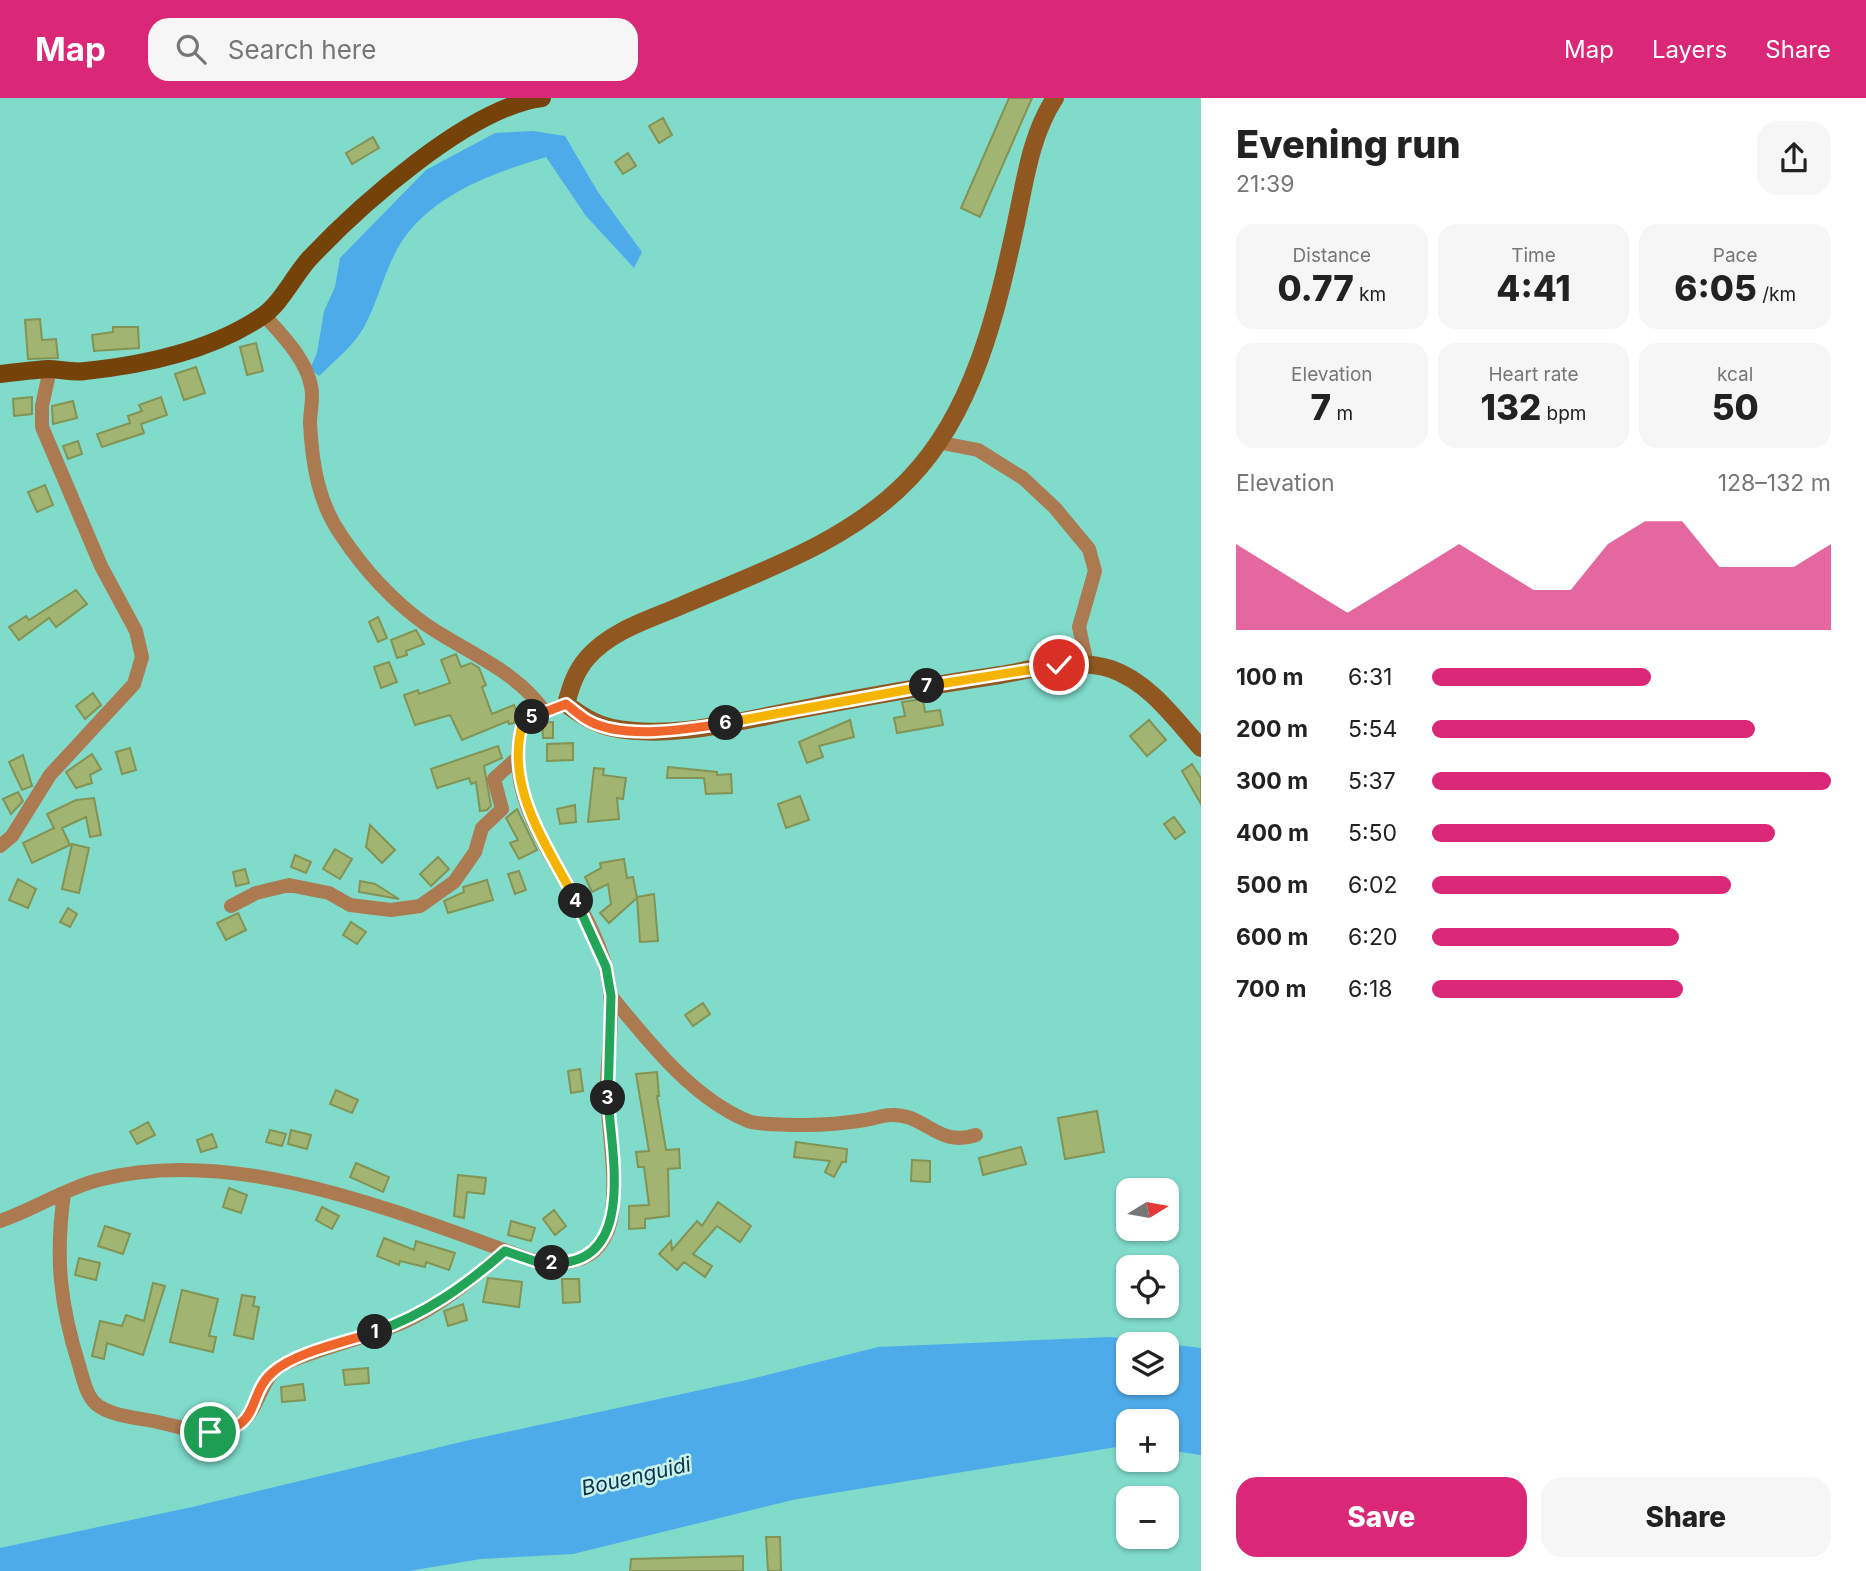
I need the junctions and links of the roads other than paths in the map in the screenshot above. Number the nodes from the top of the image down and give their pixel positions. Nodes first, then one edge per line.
1 (534, 98) edge
2 (542, 98) edge
3 (1055, 98) edge
4 (264, 315) junction
5 (50, 369) junction
6 (0, 374) edge
7 (937, 442) junction
8 (1087, 664) junction
9 (566, 704) junction
10 (545, 712) junction
11 (1201, 748) edge
12 (517, 758) junction
13 (0, 846) edge
14 (231, 906) dead end
15 (611, 996) junction
16 (976, 1135) dead end
17 (64, 1194) junction
18 (0, 1222) edge
19 (505, 1251) junction

1 - 2 main road
1 - 4 main road
3 - 7 main road
4 - 5 main road
4 - 10 street
5 - 6 main road
5 - 13 street
7 - 8 street
7 - 9 main road
8 - 9 main road
8 - 11 main road
9 - 10 street
10 - 12 street
12 - 14 street
12 - 15 street
15 - 16 street
15 - 19 street
17 - 18 street
17 - 19 street
17 - 19 street

